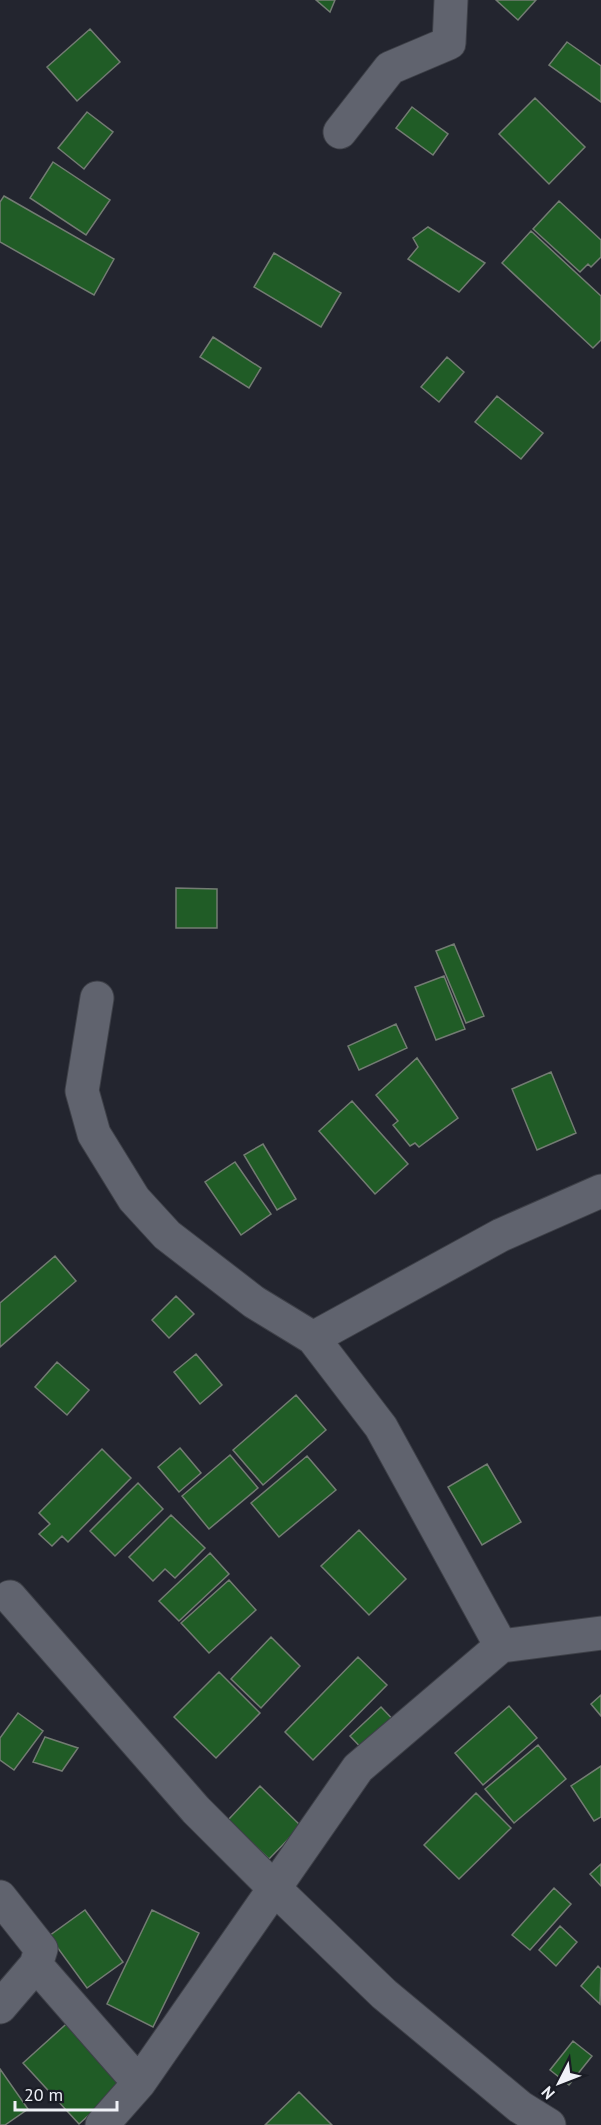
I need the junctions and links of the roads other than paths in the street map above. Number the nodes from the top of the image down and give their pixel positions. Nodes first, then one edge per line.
1 (451, 0) edge
2 (340, 132) dead end
3 (97, 998) dead end
4 (601, 1191) edge
5 (313, 1338) junction
6 (10, 1597) dead end
7 (601, 1633) edge
8 (501, 1646) junction
9 (274, 1888) junction
10 (0, 1897) edge
11 (36, 1965) junction
12 (0, 2007) edge
13 (139, 2083) junction
14 (102, 2125) edge
15 (549, 2125) edge

1 - 2 street
3 - 5 street
4 - 5 street
5 - 8 street
6 - 9 street
7 - 8 street
8 - 9 street
9 - 13 street
9 - 15 street
10 - 11 street
11 - 12 street
11 - 13 street
13 - 14 street

